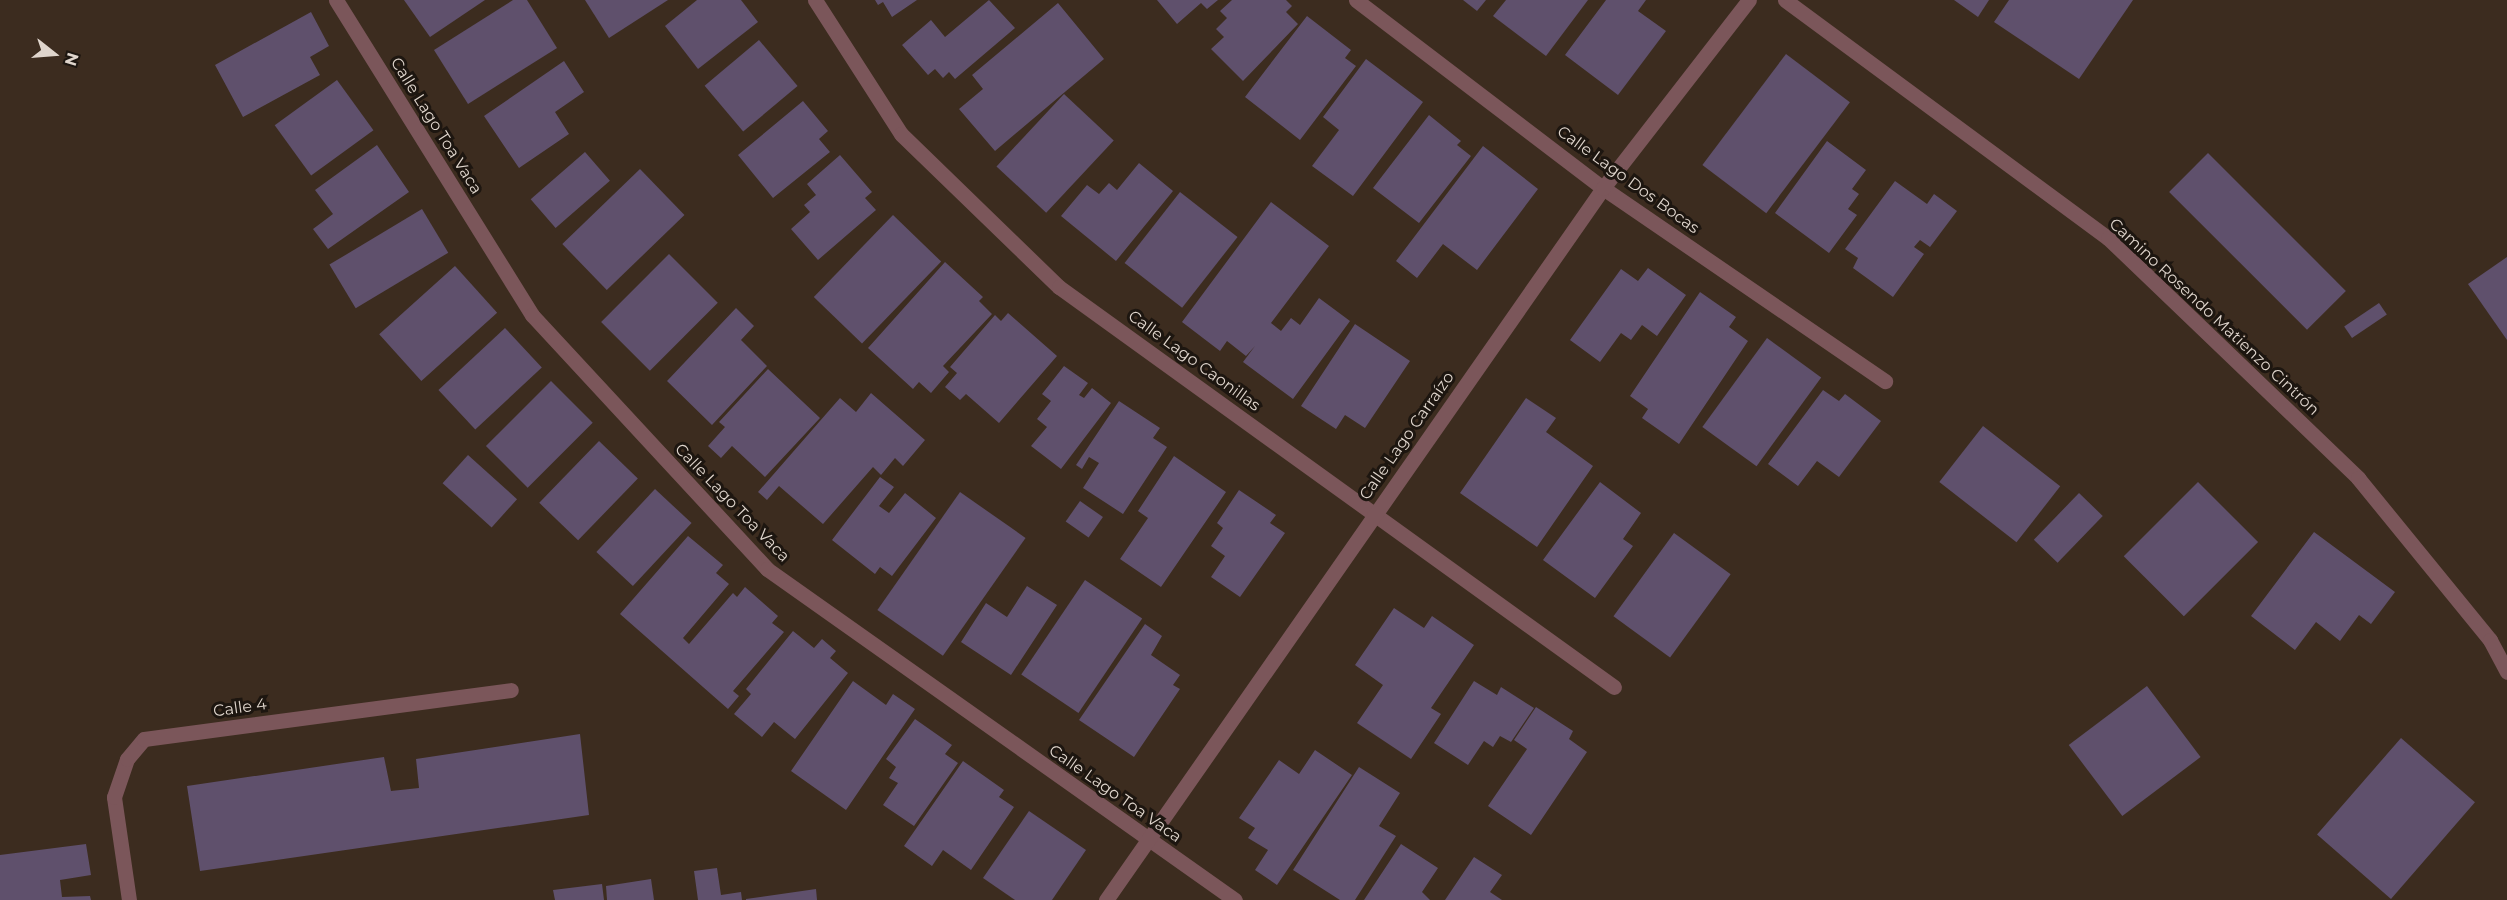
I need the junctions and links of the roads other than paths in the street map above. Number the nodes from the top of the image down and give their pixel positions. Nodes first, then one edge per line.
1 (336, 0) edge
2 (815, 0) edge
3 (1356, 0) edge
4 (1749, 0) edge
5 (1785, 0) edge
6 (1603, 188) junction
7 (1885, 381) dead end
8 (1375, 513) junction
9 (2507, 672) edge
10 (1614, 687) dead end
11 (511, 690) dead end
12 (1148, 839) junction
13 (129, 900) edge
14 (1106, 900) edge
15 (1235, 900) edge

1 - 12 street, Calle Lago Toa Vaca
2 - 8 street, Calle Lago Caonillas
3 - 6 street, Calle Lago Dos Bocas
4 - 6 street, Calle Lago Carraízo
5 - 9 street, Camino Rosendo Matienzo Cintrón
6 - 7 street, Calle Lago Dos Bocas
6 - 8 street, Calle Lago Carraízo
8 - 10 street, Calle Lago Caonillas
8 - 12 street, Calle Lago Carraízo
11 - 13 street, Calle 4
12 - 14 street, Calle Lago Carraízo
12 - 15 street, Calle Lago Toa Vaca

